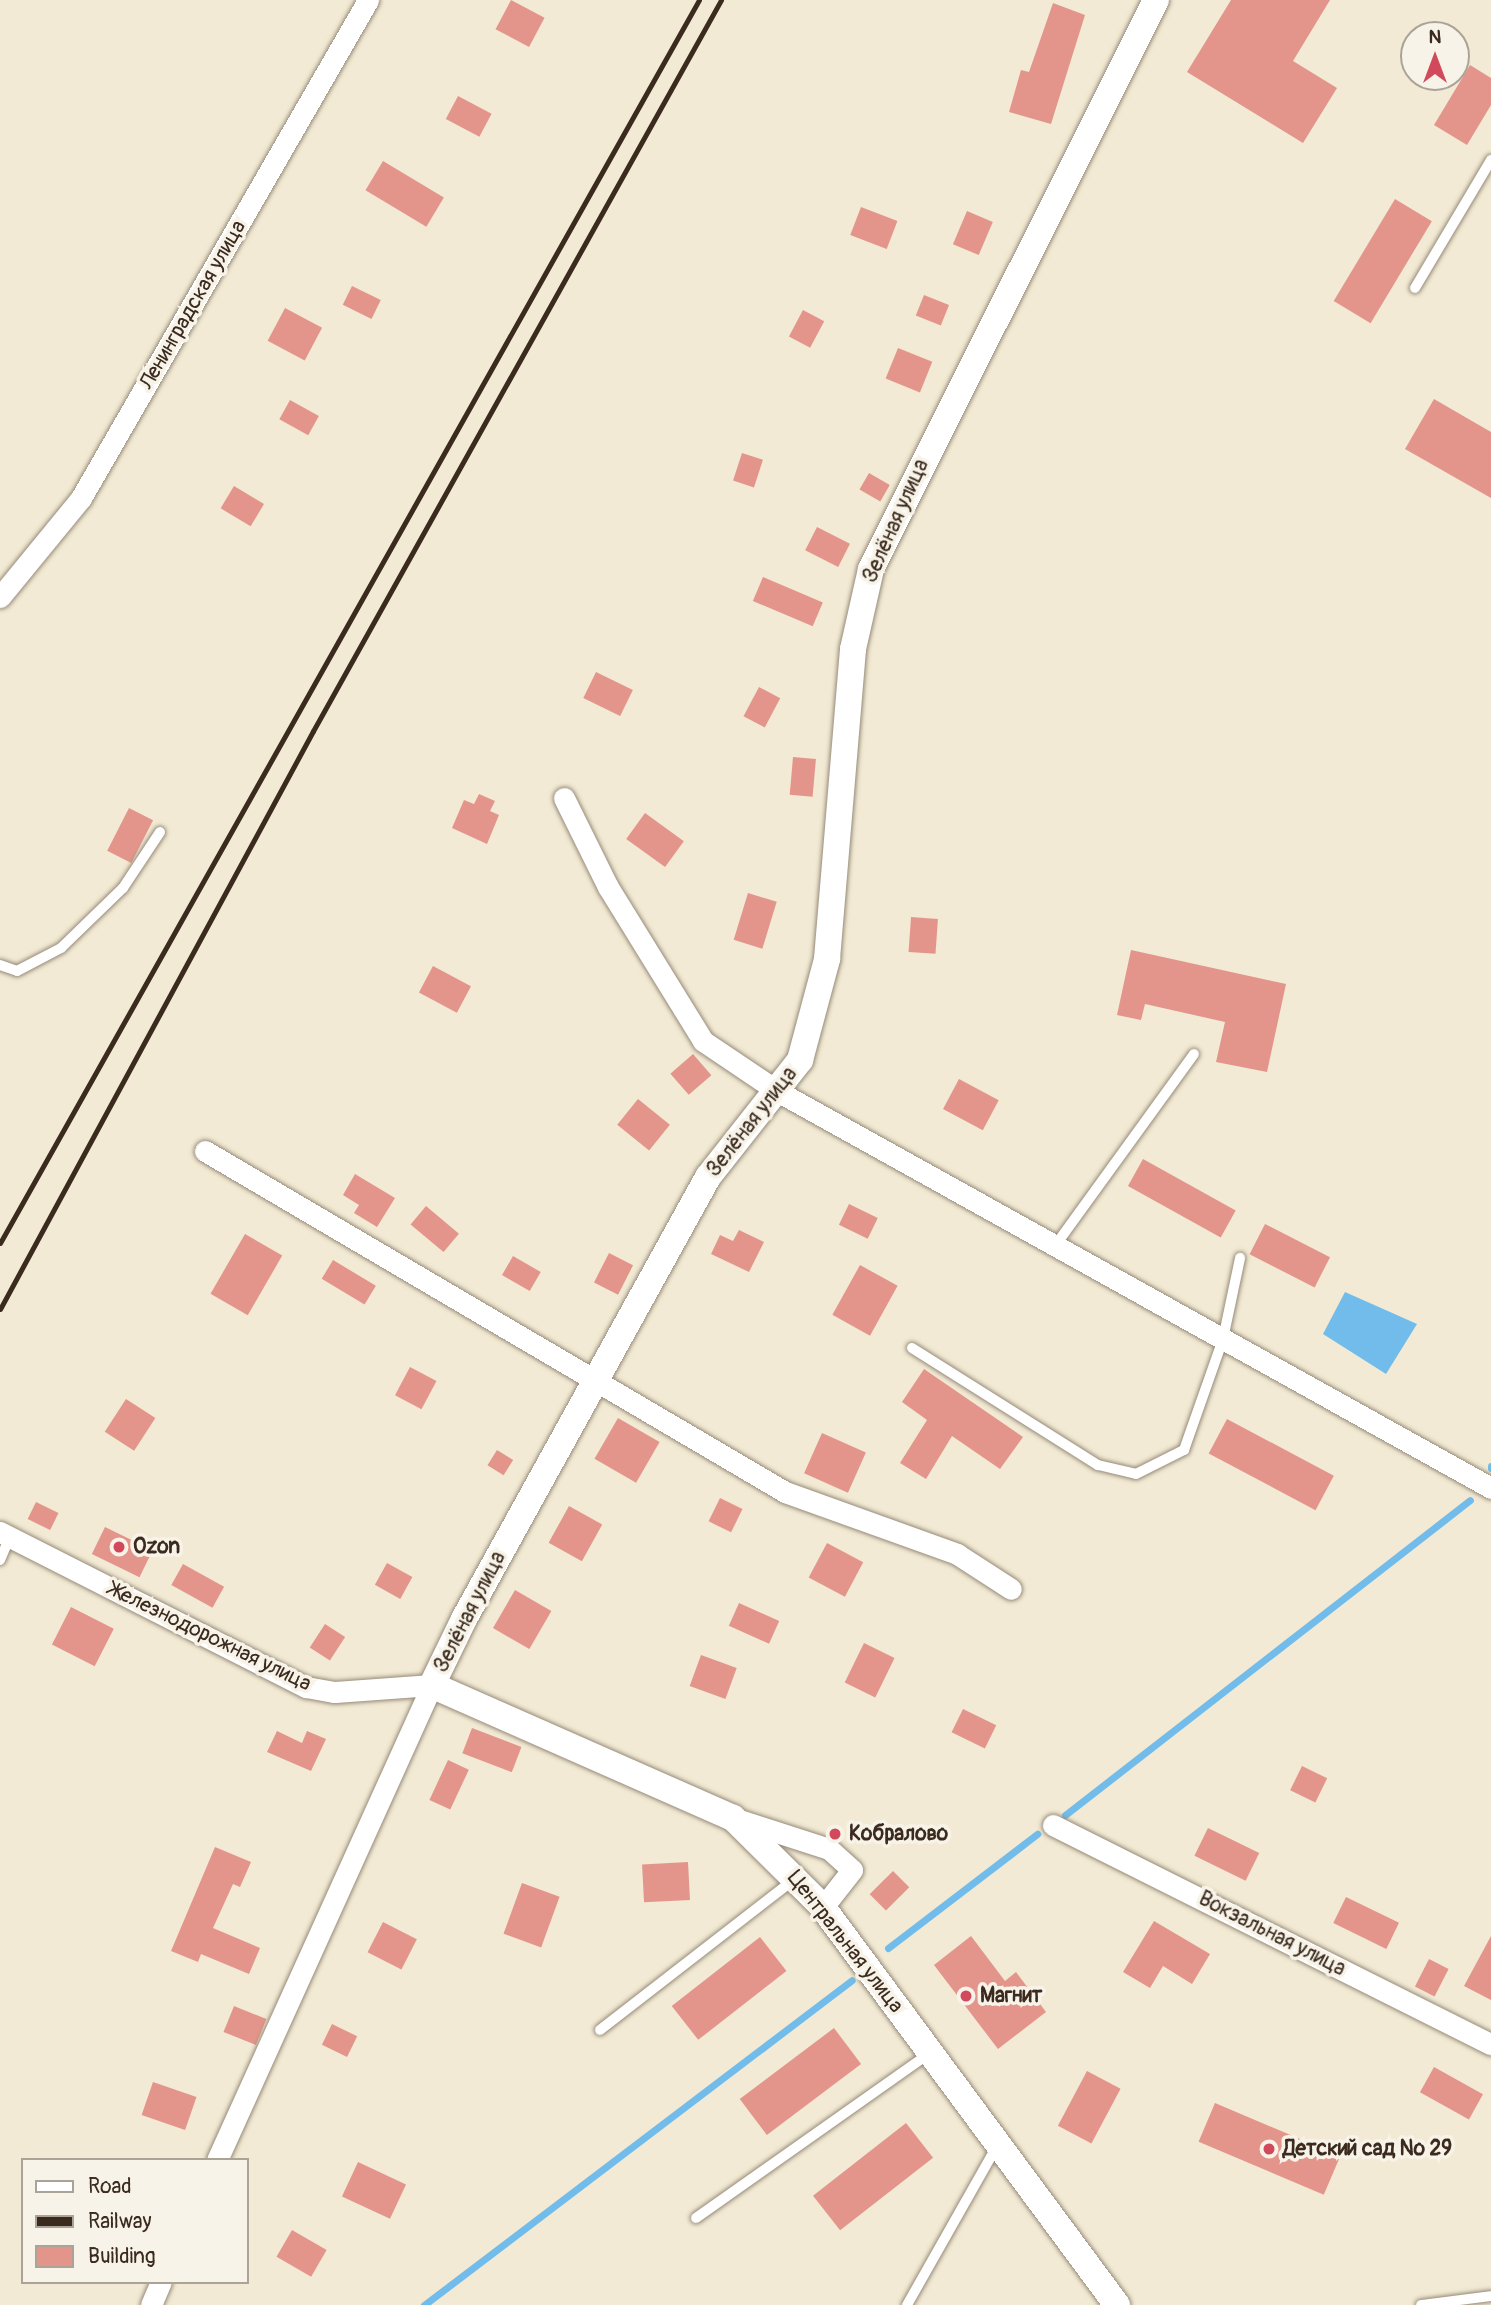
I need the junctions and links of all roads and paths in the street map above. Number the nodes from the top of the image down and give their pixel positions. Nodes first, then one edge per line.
1 (368, 0) edge
2 (1156, 0) edge
3 (1491, 160) edge
4 (1415, 288) dead end
5 (0, 597) edge
6 (564, 798) dead end
7 (160, 832) dead end
8 (0, 965) edge
9 (1194, 1054) dead end
10 (779, 1092) junction
11 (205, 1151) dead end
12 (1055, 1246) junction
13 (1240, 1258) dead end
14 (1223, 1339) junction
15 (912, 1348) dead end
16 (594, 1381) junction
17 (1491, 1488) edge
18 (5, 1535) edge
19 (0, 1560) edge
20 (1011, 1589) dead end
21 (432, 1685) junction
22 (733, 1818) junction
23 (1053, 1825) dead end
24 (797, 1877) junction
25 (823, 1908) junction
26 (600, 2030) dead end
27 (1491, 2044) edge
28 (930, 2053) junction
29 (999, 2144) junction
30 (218, 2158) edge
31 (696, 2218) dead end
32 (160, 2284) edge
33 (1491, 2296) edge
34 (151, 2305) edge
35 (907, 2305) edge
36 (1117, 2305) edge
37 (1420, 2305) edge

1 - 5 street, Ленинградская улица
2 - 10 street, Зелёная улица
3 - 4 lane
6 - 10 street
7 - 8 lane
9 - 12 lane
10 - 12 street
10 - 16 street, Зелёная улица
11 - 16 street
12 - 14 street
13 - 14 lane
14 - 15 lane
14 - 17 street
16 - 20 street
16 - 21 street, Зелёная улица
18 - 19 lane
18 - 21 street, Железнодорожная улица
21 - 22 street, Центральная улица
21 - 30 street, Зелёная улица
22 - 24 street, Центральная улица
22 - 25 street
23 - 27 street, Вокзальная улица
24 - 25 street, Центральная улица
24 - 26 lane
25 - 28 street, Центральная улица
28 - 29 street, Центральная улица
28 - 31 lane
29 - 35 lane
29 - 36 street, Центральная улица
32 - 34 street
33 - 37 lane

